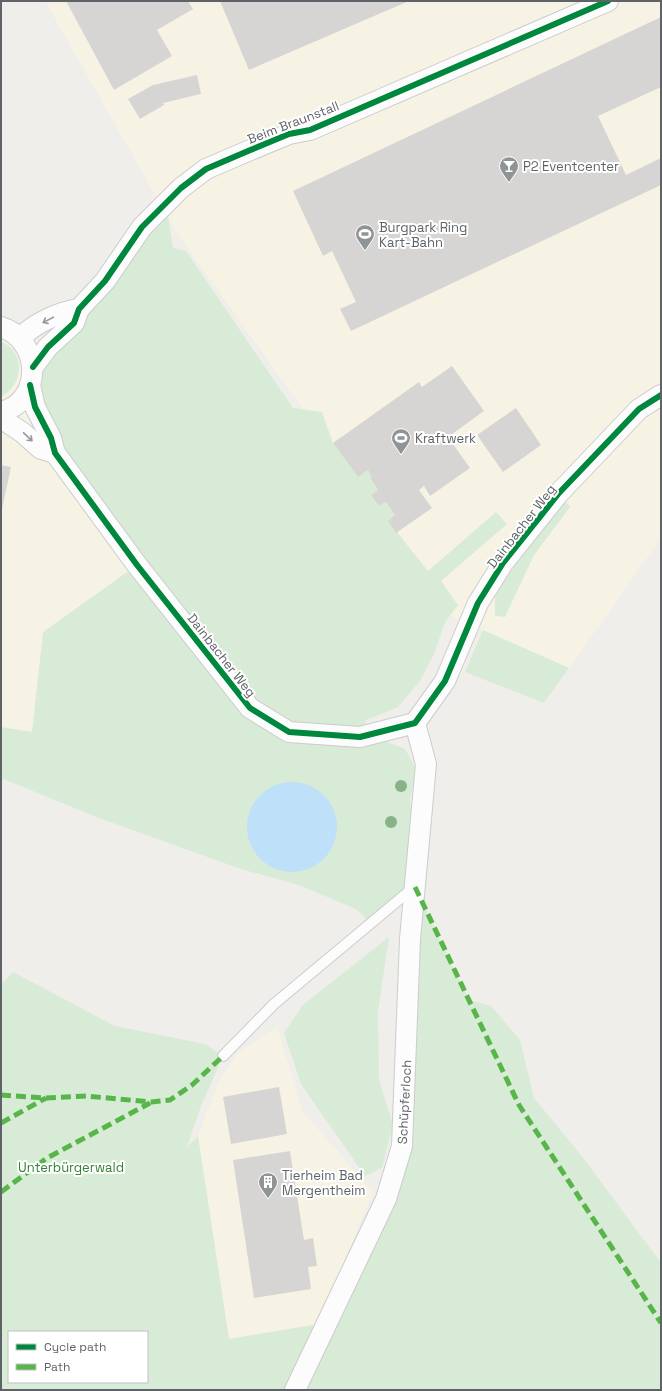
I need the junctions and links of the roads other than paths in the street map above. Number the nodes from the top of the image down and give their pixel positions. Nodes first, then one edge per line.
1 (608, 1) edge
2 (79, 309) junction
3 (1, 327) edge
4 (20, 338) junction
5 (32, 376) junction
6 (661, 394) edge
7 (1, 412) edge
8 (1, 418) edge
9 (55, 453) junction
10 (415, 723) junction
11 (414, 887) junction
12 (223, 1056) dead end
13 (294, 1390) edge

1 - 2 street, Beim Braunstall
2 -> 4 street
2 - 5 street, Beim Braunstall
3 - 4 street
4 - 5 street, Dainbacher Weg
5 - 7 street, Beim Braunstall
5 - 9 street, Dainbacher Weg
6 - 10 street, Dainbacher Weg
8 -> 9 street
9 - 10 street, Dainbacher Weg
10 - 11 street, Schüpferloch
11 - 12 lane
11 - 13 street, Schüpferloch

